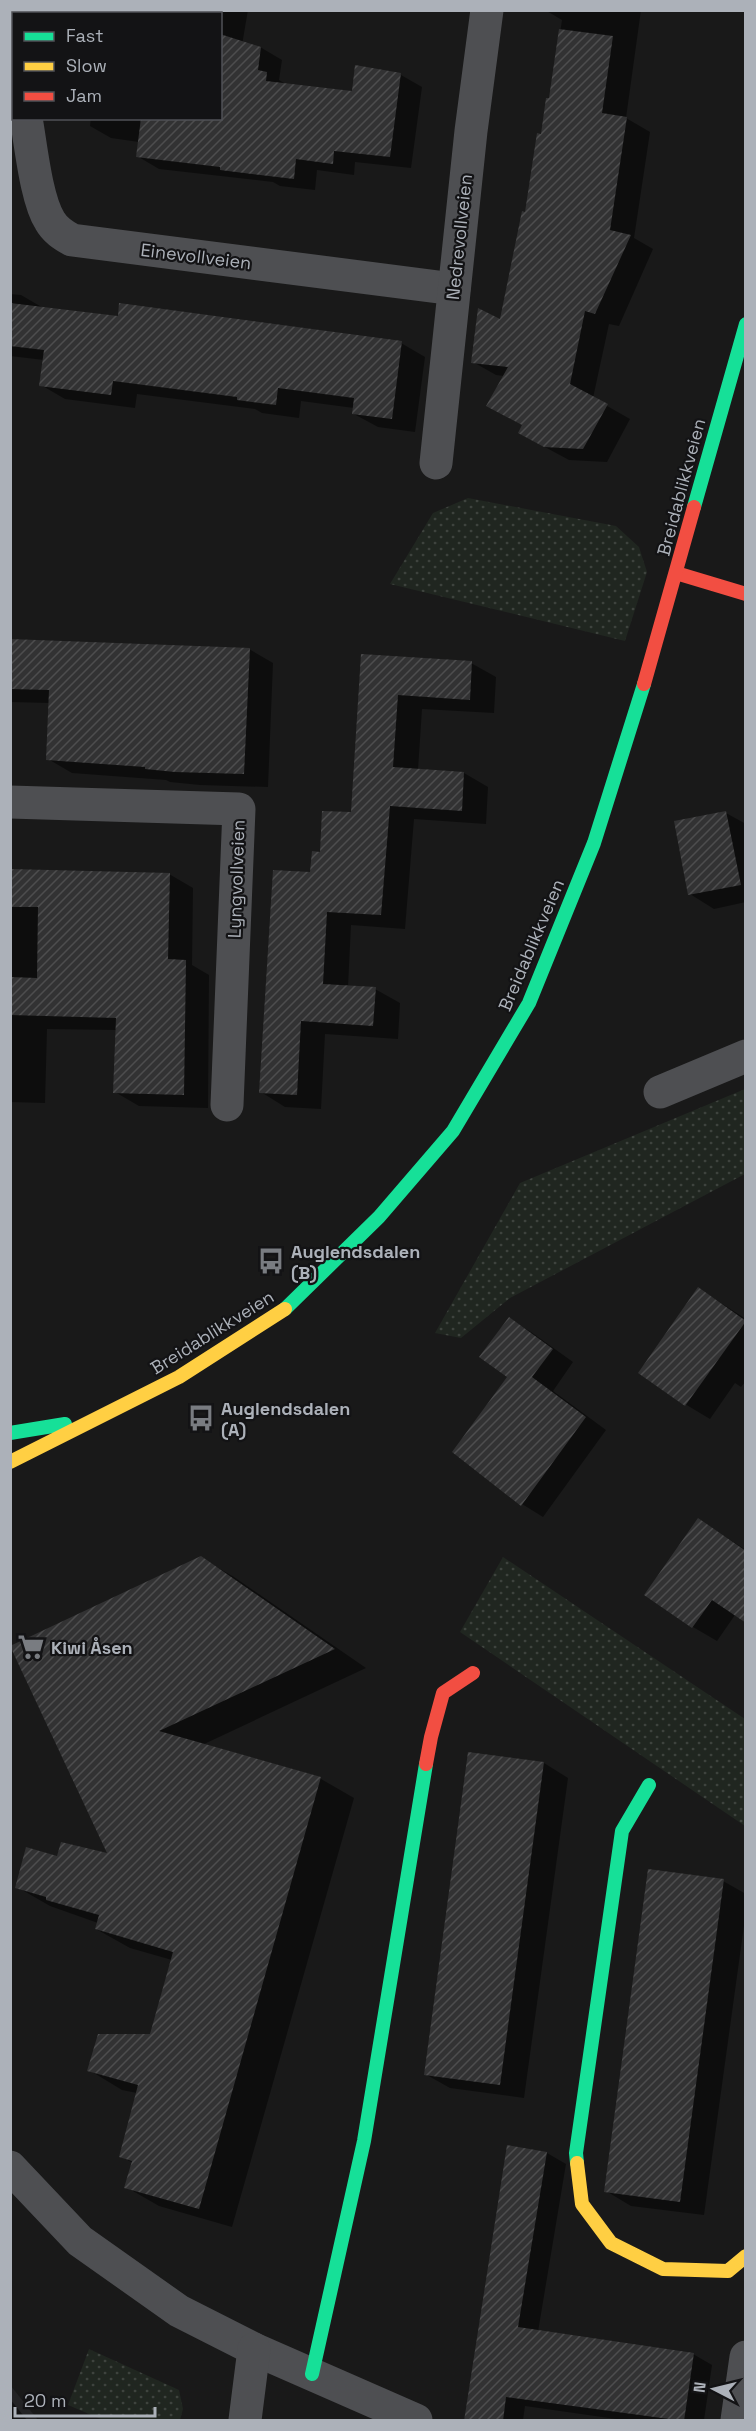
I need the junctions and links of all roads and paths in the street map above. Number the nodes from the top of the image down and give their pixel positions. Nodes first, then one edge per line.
1 (487, 10) edge
2 (26, 120) edge
3 (454, 289) junction
4 (746, 324) edge
5 (435, 463) dead end
6 (676, 573) junction
7 (746, 594) edge
8 (10, 802) edge
9 (746, 1056) edge
10 (660, 1092) dead end
11 (226, 1105) dead end
12 (102, 1417) junction
13 (10, 1433) edge
14 (10, 1462) edge
15 (473, 1673) dead end
16 (649, 1785) dead end
17 (10, 2167) edge
18 (746, 2256) edge
19 (254, 2349) junction
20 (746, 2357) edge
21 (312, 2374) junction
22 (245, 2421) edge
23 (416, 2421) edge
24 (737, 2421) edge

1 - 3 street, Nedrevollveien
2 - 3 street, Einevollveien
3 - 5 street, Nedrevollveien
4 - 6 main road, Breidablikkveien
6 - 7 main road
6 - 12 main road, Breidablikkveien
8 - 11 street, Lyngvollveien
9 - 10 street
12 - 13 main road, Breidablikkveien
12 - 14 main road, Breidablikkveien
15 - 21 main road
16 - 18 main road
17 - 19 street
19 - 21 street
19 - 22 street
20 - 24 street
21 - 23 street

